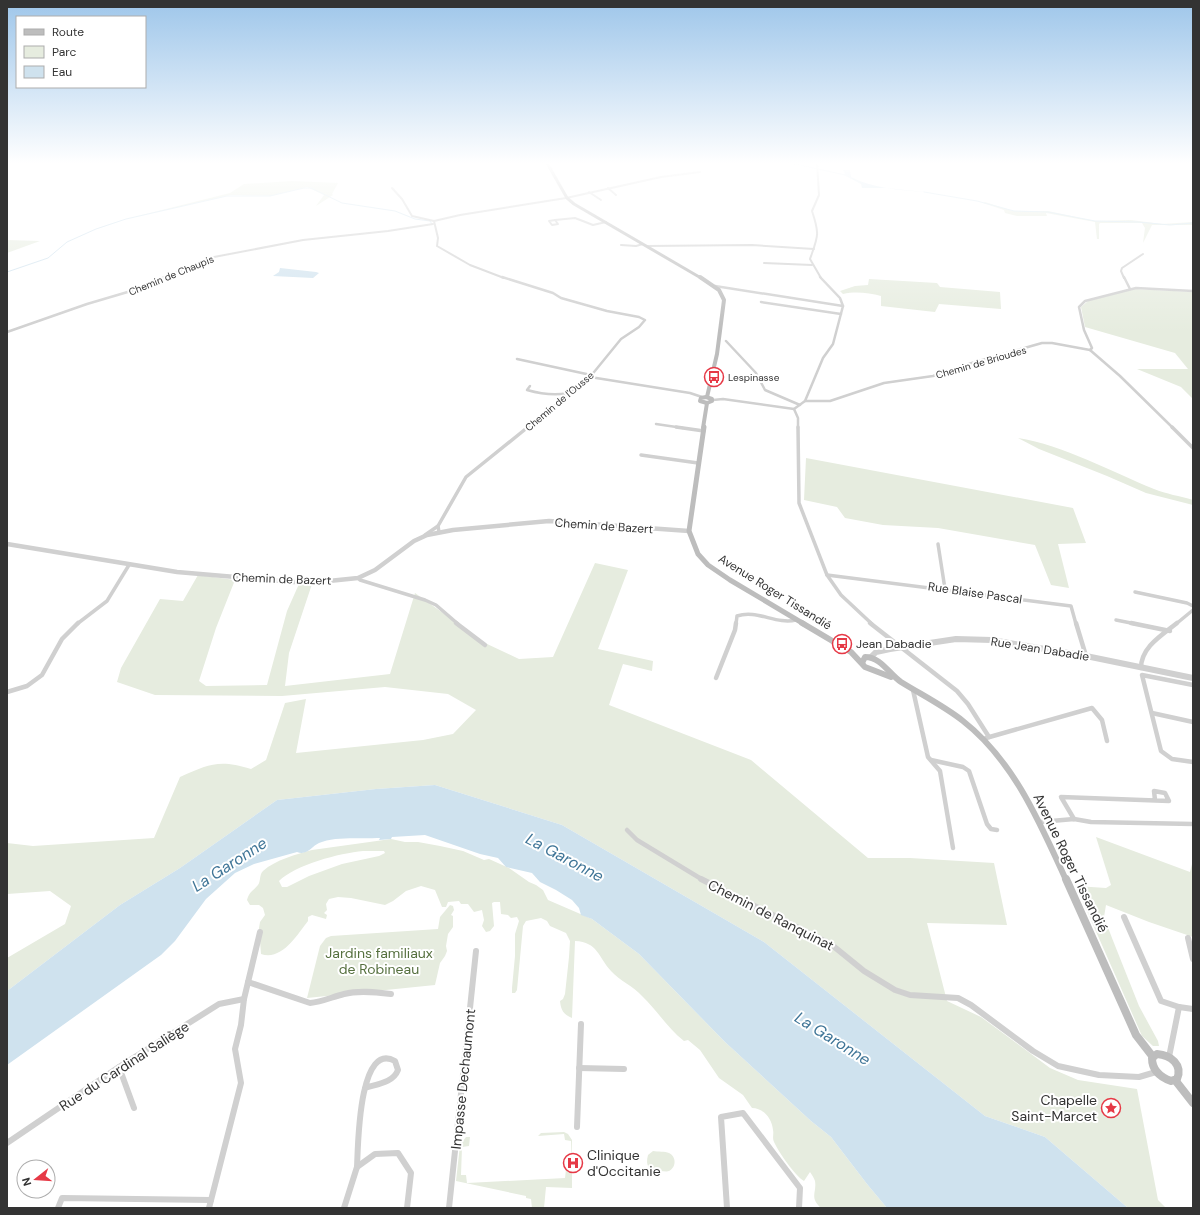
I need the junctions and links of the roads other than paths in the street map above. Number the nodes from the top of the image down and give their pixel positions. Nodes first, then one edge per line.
1 (426, 220) edge
2 (443, 220) edge
3 (555, 220) dead end
4 (558, 220) edge
5 (582, 220) edge
6 (602, 220) edge
7 (815, 220) edge
8 (434, 222) junction
9 (606, 222) junction
10 (621, 245) dead end
11 (645, 245) junction
12 (814, 249) junction
13 (1144, 254) dead end
14 (764, 263) dead end
15 (812, 265) junction
16 (715, 286) junction
17 (1130, 289) junction
18 (1193, 291) edge
19 (760, 302) dead end
20 (843, 306) junction
21 (841, 314) junction
22 (7, 332) edge
23 (726, 341) dead end
24 (1090, 350) junction
25 (517, 359) dead end
26 (591, 376) junction
27 (530, 386) dead end
28 (571, 392) junction
29 (702, 397) junction
30 (707, 397) junction
31 (713, 400) junction
32 (805, 401) junction
33 (707, 403) junction
34 (800, 405) junction
35 (794, 410) junction
36 (656, 424) dead end
37 (704, 431) junction
38 (1193, 448) edge
39 (641, 455) dead end
40 (698, 463) junction
41 (438, 529) junction
42 (689, 531) junction
43 (7, 544) edge
44 (938, 544) dead end
45 (128, 565) junction
46 (827, 575) junction
47 (358, 578) junction
48 (945, 589) junction
49 (1135, 592) dead end
50 (1193, 606) edge
51 (1193, 610) edge
52 (796, 620) junction
53 (1116, 620) dead end
54 (1170, 631) junction
55 (486, 645) dead end
56 (902, 647) junction
57 (886, 650) junction
58 (851, 652) junction
59 (1086, 656) junction
60 (869, 657) junction
61 (879, 662) junction
62 (862, 663) junction
63 (1141, 668) junction
64 (874, 670) junction
65 (716, 678) dead end
66 (896, 678) junction
67 (1193, 678) edge
68 (1193, 685) edge
69 (913, 690) junction
70 (7, 692) edge
71 (1152, 713) junction
72 (1193, 722) edge
73 (986, 738) junction
74 (1107, 741) dead end
75 (931, 760) junction
76 (1193, 762) edge
77 (1154, 800) dead end
78 (1074, 819) junction
79 (1040, 822) junction
80 (1193, 824) edge
81 (628, 830) dead end
82 (997, 830) dead end
83 (953, 848) dead end
84 (1124, 917) dead end
85 (260, 932) dead end
86 (1188, 938) dead end
87 (476, 951) dead end
88 (1193, 959) edge
89 (248, 982) junction
90 (391, 994) dead end
91 (244, 999) junction
92 (1179, 1007) junction
93 (1193, 1009) edge
94 (581, 1024) dead end
95 (1153, 1057) junction
96 (1169, 1057) junction
97 (119, 1067) junction
98 (579, 1068) junction
99 (624, 1069) dead end
100 (1156, 1072) junction
101 (1175, 1080) junction
102 (365, 1088) junction
103 (1193, 1102) edge
104 (134, 1108) dead end
105 (577, 1127) dead end
106 (7, 1143) edge
107 (357, 1167) junction
108 (211, 1200) junction
109 (58, 1208) edge
110 (209, 1208) edge
111 (344, 1208) edge
112 (407, 1208) edge
113 (449, 1208) edge
114 (727, 1208) edge
115 (799, 1208) edge

1 - 8 street
2 - 8 street, Chemin de Chaupis
3 - 4 street
5 - 9 street
6 - 9 main road
7 - 12 street
8 - 22 street, Chemin de Chaupis
8 - 26 street, Chemin de l'Ousse
9 - 11 main road
10 - 11 street
11 - 12 street
11 - 16 main road
12 - 15 street
13 - 17 street
14 - 15 street
15 - 20 street
16 - 20 street
16 - 30 main road
17 - 18 street
17 - 24 street
19 - 21 street
20 - 21 street
21 - 32 street
23 - 34 street
24 - 32 street, Chemin de Brioudes
24 - 38 street
25 - 26 street
26 - 28 street, Chemin de l'Ousse
26 - 29 street
27 - 28 street
28 - 41 street, Chemin de l'Ousse
29 - 30 main road
29 - 33 main road
30 - 31 main road
31 - 33 main road
31 - 35 street
32 - 34 street
33 - 37 main road, Avenue Roger Tissandié
34 - 35 street
35 - 46 street
36 - 37 street
37 - 40 main road, Avenue Roger Tissandié
39 - 40 street
40 - 42 main road, Avenue Roger Tissandié
41 - 42 street, Chemin de Bazert
41 - 47 street, Chemin de Bazert
42 - 52 main road, Avenue Roger Tissandié
43 - 45 street, Chemin de Bazert
44 - 48 street
45 - 47 street, Chemin de Bazert
45 - 70 street
46 - 48 street, Rue Blaise Pascal
46 - 56 street
47 - 55 street
48 - 59 street, Rue Blaise Pascal
49 - 50 street
51 - 54 street
52 - 58 main road, Avenue Roger Tissandié
52 - 65 street
53 - 54 street
54 - 63 street
56 - 57 street, Rue Jean Dabadie
56 - 59 street, Rue Jean Dabadie
56 - 73 street
57 - 60 street, Rue Jean Dabadie
57 - 61 street
58 - 60 main road, Avenue Roger Tissandié
58 - 62 main road, Avenue Roger Tissandié
59 - 63 street, Rue Jean Dabadie
60 - 61 main road, Avenue Roger Tissandié
60 - 62 main road
61 - 64 main road
61 - 66 main road, Avenue Roger Tissandié
62 - 64 main road, Avenue Roger Tissandié
63 - 67 street, Rue Jean Dabadie
64 - 66 main road, Avenue Roger Tissandié
66 - 69 main road, Avenue Roger Tissandié
68 - 71 street
69 - 73 main road, Avenue Roger Tissandié
69 - 75 street
71 - 72 street
71 - 76 street
73 - 74 street
73 - 79 main road, Avenue Roger Tissandié
75 - 82 street
75 - 83 street
77 - 78 street
78 - 79 street
78 - 80 street
79 - 95 main road, Avenue Roger Tissandié
81 - 100 street, Chemin de Ranquinat
84 - 92 street
85 - 89 street
86 - 88 street
87 - 113 street, Impasse Dechaumont
89 - 90 street
89 - 91 street
91 - 97 street, Rue du Cardinal Saliège
91 - 108 street
92 - 93 street
92 - 96 street
94 - 98 street
95 - 96 main road
95 - 100 main road
96 - 101 main road
97 - 104 street
97 - 106 street, Rue du Cardinal Saliège
98 - 99 street
98 - 105 street
100 - 101 main road
101 - 103 main road
102 - 102 street
102 - 107 street
107 - 111 street
107 - 112 street
108 - 109 street
108 - 110 street
114 - 115 street

